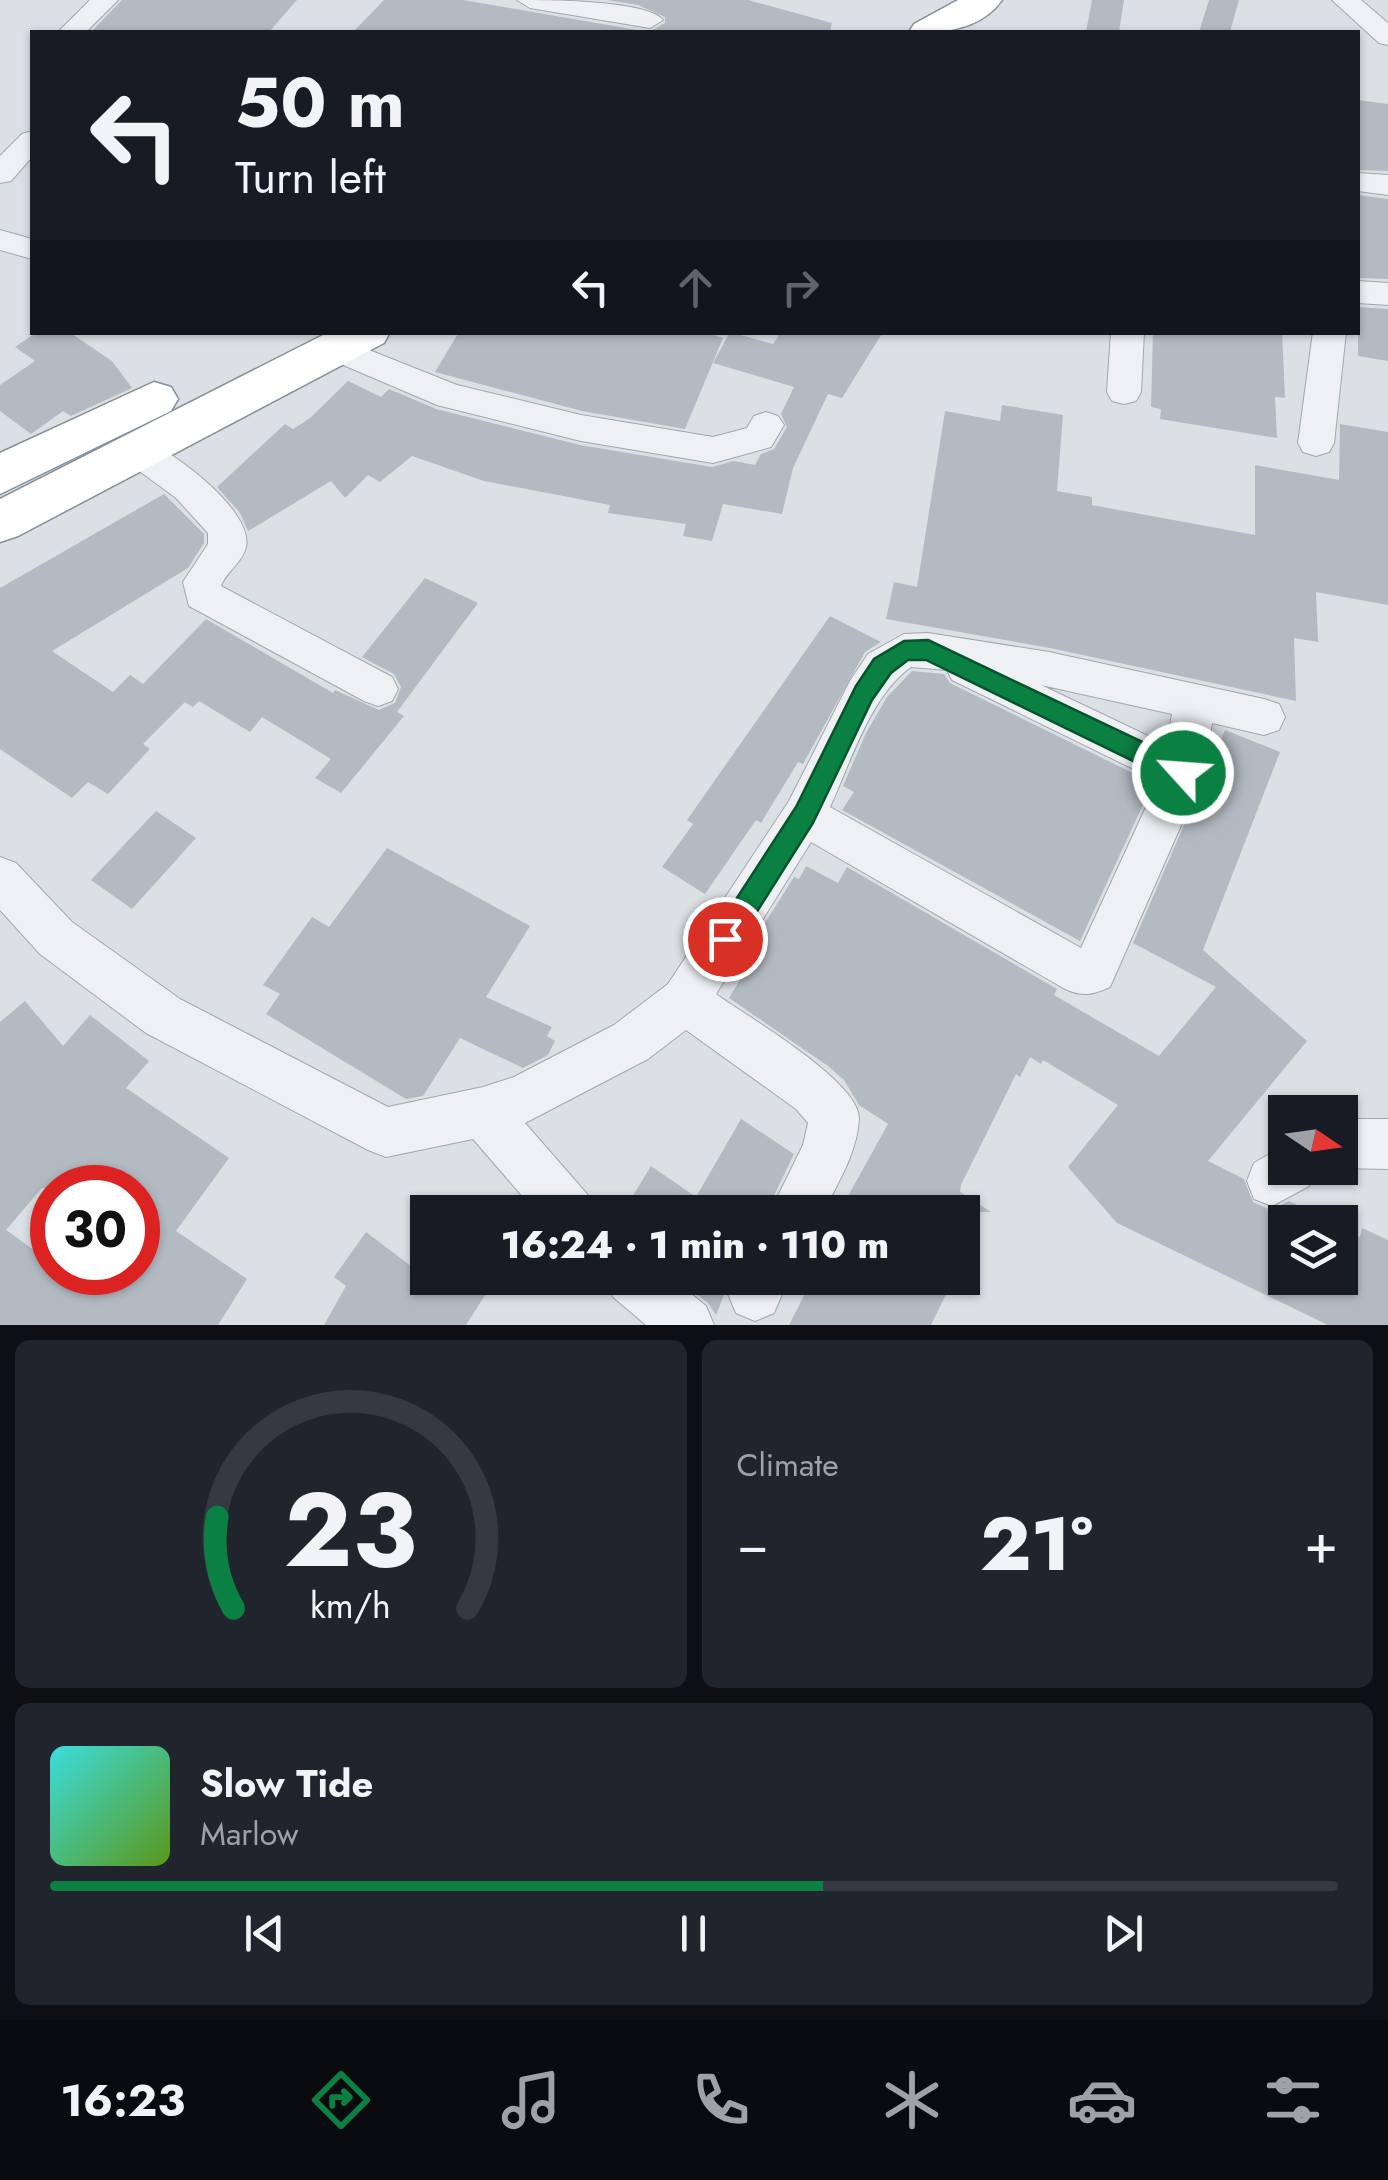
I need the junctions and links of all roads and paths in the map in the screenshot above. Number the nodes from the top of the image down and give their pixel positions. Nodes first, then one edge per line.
1 (104, 0) edge
2 (530, 0) edge
3 (670, 0) edge
4 (1345, 0) edge
5 (999, 4) edge
6 (644, 26) edge
7 (74, 30) edge
8 (932, 30) edge
9 (978, 30) edge
10 (1388, 38) edge
11 (30, 142) edge
12 (0, 174) edge
13 (1360, 182) edge
14 (1388, 185) edge
15 (0, 240) edge
16 (30, 248) edge
17 (1360, 292) edge
18 (1388, 294) edge
19 (1128, 335) edge
20 (1330, 335) edge
21 (331, 338) edge
22 (1124, 392) dead end
23 (766, 425) dead end
24 (1316, 443) dead end
25 (136, 450) junction
26 (0, 475) edge
27 (0, 522) edge
28 (928, 650) junction
29 (378, 689) dead end
30 (1195, 701) junction
31 (1264, 717) dead end
32 (1183, 773) junction
33 (804, 815) junction
34 (0, 878) edge
35 (685, 1001) junction
36 (483, 1112) junction
37 (1358, 1144) edge
38 (1388, 1144) edge
39 (554, 1195) edge
40 (805, 1195) edge
41 (652, 1295) edge
42 (688, 1325) edge

1 - 7 street
2 - 6 street
3 - 6 street
4 - 10 street
5 - 8 highway
5 - 9 highway
11 - 12 street
13 - 14 street
15 - 16 street
17 - 18 street
19 - 22 street
20 - 24 street
21 - 23 street
21 - 25 highway
21 - 26 highway
25 - 27 highway
25 - 29 street
28 - 30 street
28 - 32 street
28 - 33 street
30 - 31 street
30 - 32 street
32 - 33 street
33 - 35 street
34 - 36 street
35 - 36 street
35 - 40 street
36 - 39 street
37 - 38 street
41 - 42 street

